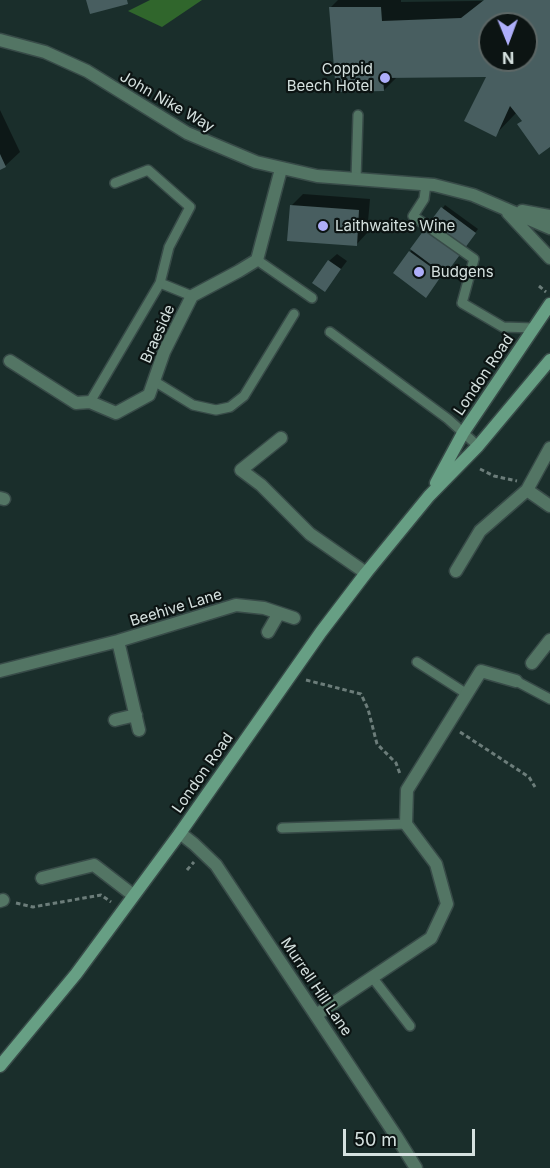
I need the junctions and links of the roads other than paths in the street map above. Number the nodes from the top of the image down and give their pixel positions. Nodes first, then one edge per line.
1 (0, 40) edge
2 (357, 115) dead end
3 (280, 169) junction
4 (356, 179) junction
5 (115, 183) dead end
6 (426, 184) junction
7 (500, 207) junction
8 (550, 216) edge
9 (550, 228) edge
10 (550, 258) edge
11 (257, 260) junction
12 (160, 284) junction
13 (192, 296) junction
14 (312, 298) dead end
15 (550, 304) edge
16 (294, 314) dead end
17 (534, 328) junction
18 (330, 332) dead end
19 (550, 360) edge
20 (10, 362) dead end
21 (154, 381) junction
22 (90, 402) junction
23 (463, 433) junction
24 (281, 438) dead end
25 (478, 446) junction
26 (550, 448) edge
27 (527, 490) junction
28 (429, 496) junction
29 (550, 506) edge
30 (456, 571) dead end
31 (366, 573) junction
32 (279, 613) junction
33 (294, 618) dead end
34 (268, 632) dead end
35 (550, 640) edge
36 (118, 641) junction
37 (417, 662) dead end
38 (532, 663) dead end
39 (0, 671) edge
40 (516, 681) joint
41 (467, 694) junction
42 (550, 699) edge
43 (136, 716) junction
44 (116, 720) dead end
45 (139, 730) dead end
46 (406, 824) junction
47 (282, 828) dead end
48 (180, 833) junction
49 (42, 878) dead end
50 (133, 895) junction
51 (372, 977) junction
52 (316, 1015) junction
53 (410, 1026) dead end
54 (0, 1066) edge
55 (416, 1168) edge

1 - 3 street, John Nike Way
2 - 4 lane
3 - 4 street, John Nike Way
3 - 11 street
4 - 6 street, John Nike Way
5 - 12 lane
6 - 7 street, John Nike Way
6 - 17 lane
7 - 8 street, John Nike Way
7 - 9 street, John Nike Way
7 - 10 street, John Nike Way
11 - 13 street, Braeside
11 - 14 lane
12 - 13 lane
12 - 22 lane
13 - 21 street, Braeside
15 - 17 main road, London Road
16 - 21 lane
17 - 23 main road, London Road
18 - 23 lane
19 - 25 main road, London Road
20 - 22 street, Braeside
21 - 22 street, Braeside
23 - 25 lane
23 - 28 main road, London Road
24 - 31 street
25 - 28 main road, London Road
26 - 27 street
27 - 29 street
27 - 30 street
28 - 31 main road, London Road
31 - 48 main road, London Road
32 - 33 street, Beehive Lane
32 - 34 street
32 - 36 street, Beehive Lane
35 - 38 street
36 - 39 street, Beehive Lane
36 - 43 street, Beehive Lane
37 - 41 lane
40 - 41 street
40 - 42 lane
41 - 46 street
43 - 44 street
43 - 45 street, Beehive Lane
46 - 47 lane
46 - 51 street
48 - 50 main road, London Road
48 - 52 street, Murrell Hill Lane
49 - 50 street
50 - 54 main road, London Road
51 - 52 street
51 - 53 lane
52 - 55 street, Murrell Hill Lane

